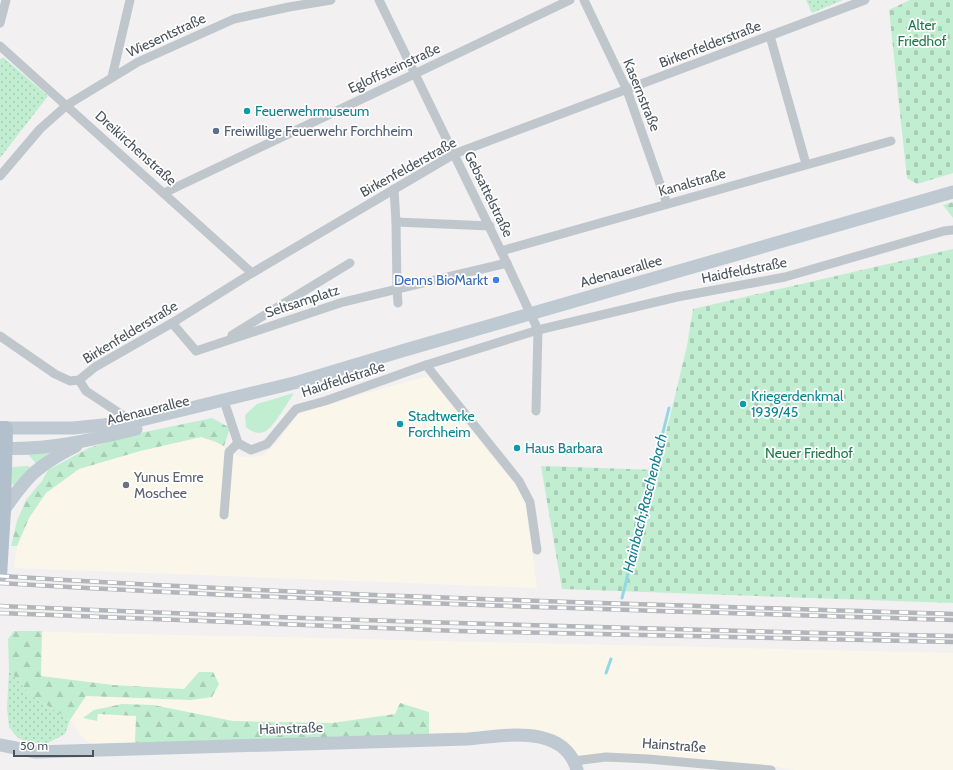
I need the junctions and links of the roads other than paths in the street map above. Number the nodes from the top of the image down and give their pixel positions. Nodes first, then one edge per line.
1 (6, 0) edge
2 (130, 0) edge
3 (331, 0) edge
4 (379, 0) edge
5 (570, 0) edge
6 (584, 0) edge
7 (865, 0) edge
8 (289, 3) edge
9 (0, 22) edge
10 (770, 36) junction
11 (0, 46) edge
12 (414, 74) junction
13 (112, 77) junction
14 (627, 90) junction
15 (67, 105) junction
16 (891, 141) dead end
17 (454, 154) junction
18 (806, 164) junction
19 (0, 176) edge
20 (394, 189) junction
21 (953, 192) edge
22 (164, 193) junction
23 (667, 204) junction
24 (396, 222) junction
25 (490, 226) junction
26 (953, 230) edge
27 (502, 251) junction
28 (350, 263) dead end
29 (507, 263) junction
30 (252, 273) junction
31 (397, 289) junction
32 (398, 303) dead end
33 (531, 314) junction
34 (172, 323) junction
35 (538, 330) junction
36 (0, 336) edge
37 (217, 345) junction
38 (426, 366) junction
39 (79, 380) junction
40 (298, 382) junction
41 (226, 407) junction
42 (536, 411) dead end
43 (133, 422) junction
44 (3, 428) edge
45 (83, 442) junction
46 (238, 443) junction
47 (3, 448) edge
48 (4, 510) junction
49 (224, 515) dead end
50 (537, 550) dead end
51 (0, 576) edge
52 (0, 745) edge
53 (576, 765) edge
54 (771, 770) edge

1 - 9 street
2 - 13 street
3 - 8 street, Wiesentstraße
4 - 12 street, Gebsattelstraße
5 - 12 street, Egloffsteinstraße
6 - 14 street, Kasernstraße
7 - 10 street, Birkenfelderstraße
8 - 13 street, Wiesentstraße
10 - 14 street, Birkenfelderstraße
10 - 18 street
11 - 15 street, Dreikirchenstraße
12 - 17 street, Gebsattelstraße
12 - 22 street, Egloffsteinstraße
13 - 15 street, Wiesentstraße
14 - 17 street, Birkenfelderstraße
14 - 23 street, Kasernstraße
15 - 19 street, Wiesentstraße
15 - 22 street, Dreikirchenstraße
16 - 18 street, Kanalstraße
17 - 20 street, Birkenfelderstraße
17 - 25 street, Gebsattelstraße
18 - 23 street, Kanalstraße
20 - 24 street
20 - 30 street, Birkenfelderstraße
21 - 33 main road, Adenauerallee
22 - 30 street, Dreikirchenstraße
23 - 27 street, Kanalstraße
24 - 25 street
24 - 31 street
25 - 27 street, Gebsattelstraße
26 - 35 street, Haidfeldstraße
27 - 29 street, Gebsattelstraße
28 - 37 street, Seltsamplatz
29 - 31 street, Seltsamplatz
29 - 33 street, Gebsattelstraße
30 - 34 street, Birkenfelderstraße
31 - 32 street
31 - 37 street, Seltsamplatz
33 - 35 street
33 - 40 main road, Adenauerallee
34 - 37 street, Seltsamplatz
34 - 39 street, Birkenfelderstraße
35 - 38 street, Haidfeldstraße
35 - 42 street
36 - 39 street, Birkenfelderstraße
38 - 46 street, Haidfeldstraße
38 - 50 street
39 - 43 street
40 - 41 main road, Adenauerallee
40 - 43 main road, Adenauerallee
41 - 45 main road, Adenauerallee
41 - 46 street
43 - 44 main road, Adenauerallee
44 - 47 main road
45 - 47 main road, Adenauerallee
45 - 48 main road
46 - 49 street
47 - 48 main road
48 - 51 main road
52 - 53 main road, Hainstraße
53 - 54 street, Hainstraße

